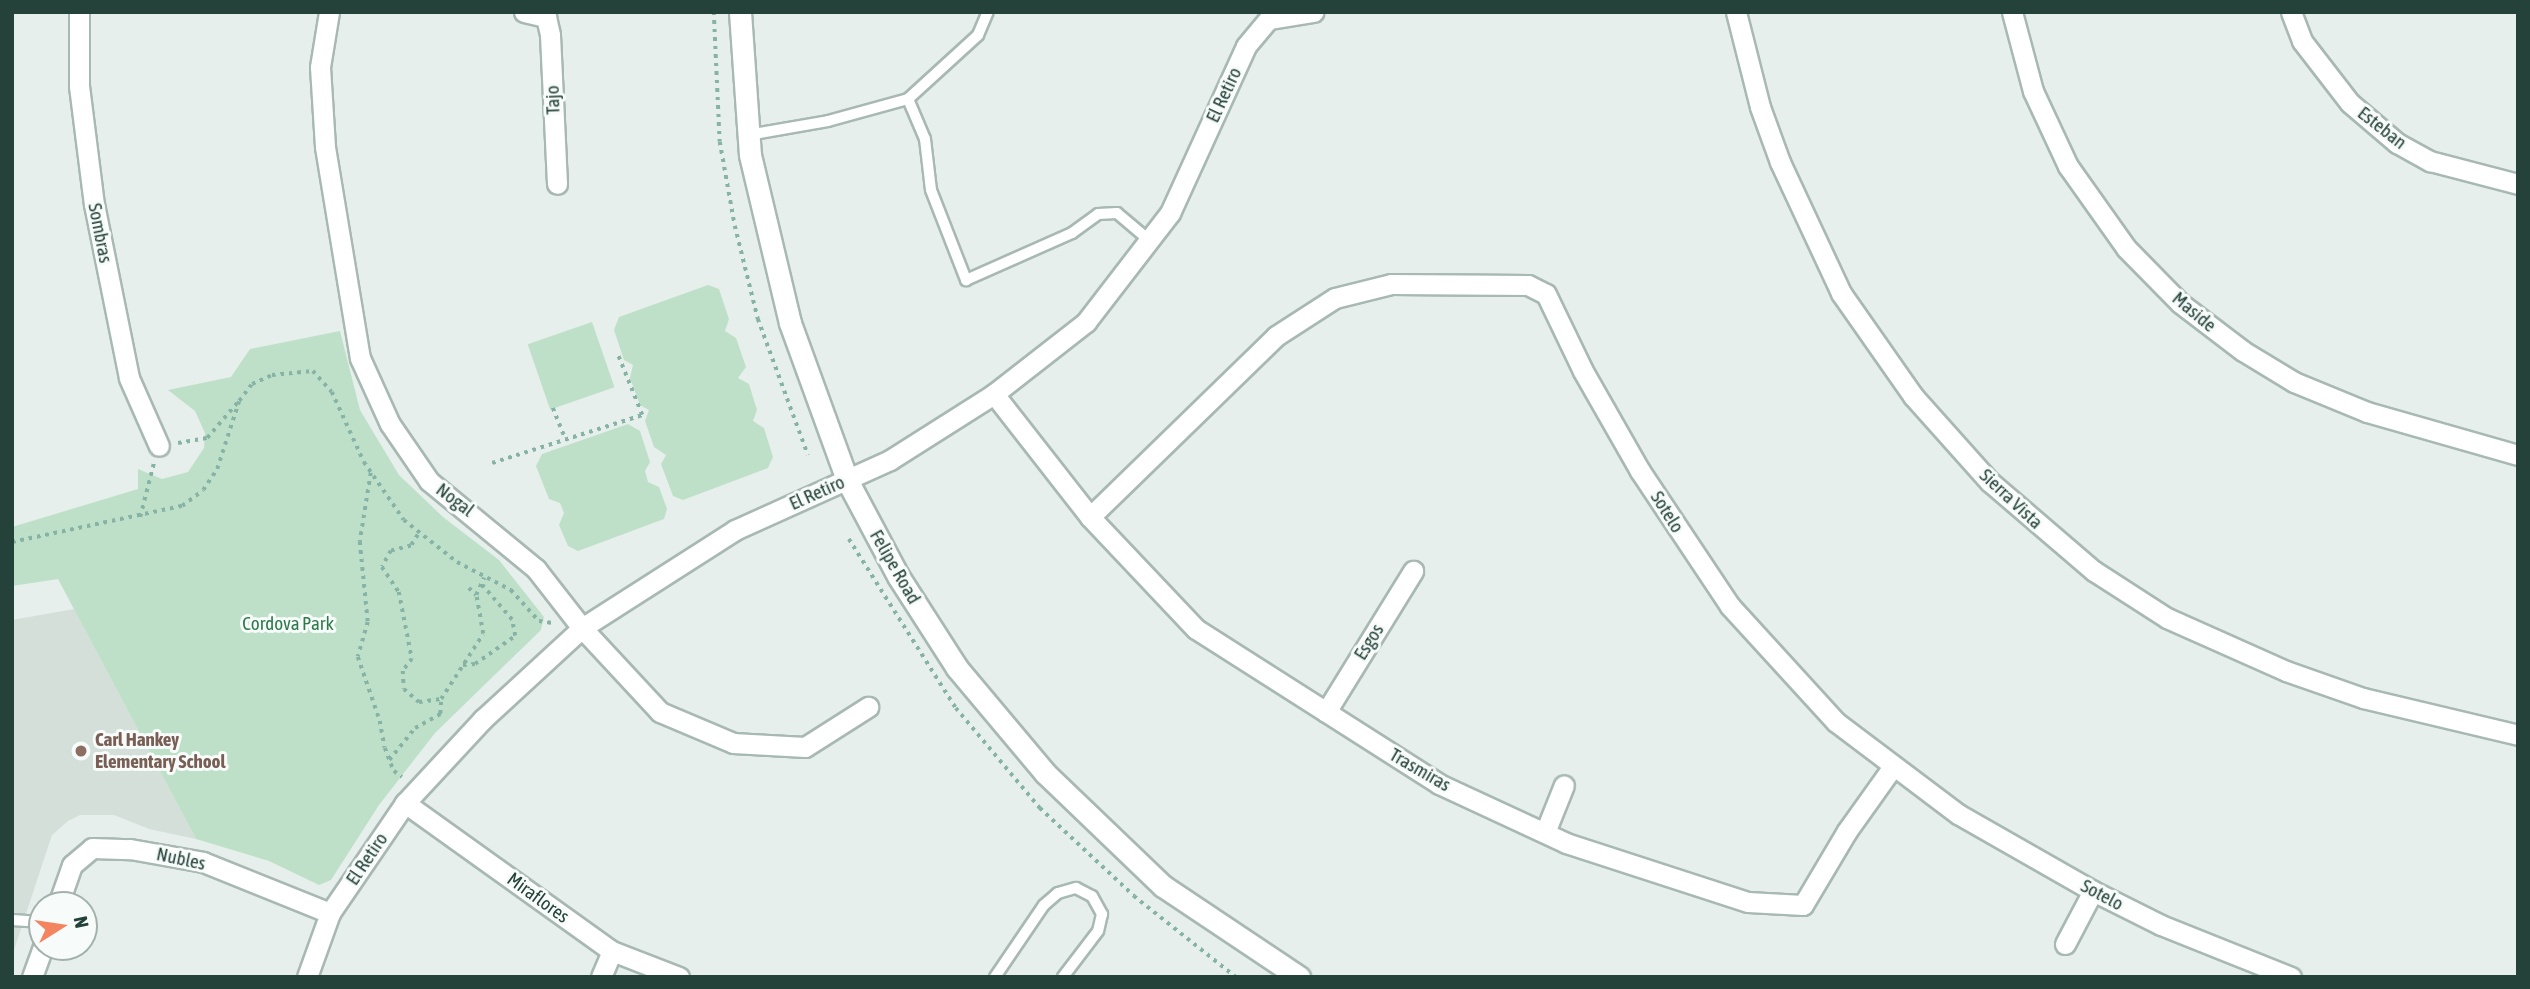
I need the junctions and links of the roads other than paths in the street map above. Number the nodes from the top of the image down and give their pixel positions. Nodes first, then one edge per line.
1 (79, 12) edge
2 (329, 12) edge
3 (524, 12) edge
4 (740, 12) edge
5 (988, 12) edge
6 (1313, 12) edge
7 (1736, 12) edge
8 (2012, 12) edge
9 (2291, 12) edge
10 (908, 99) junction
11 (747, 135) junction
12 (556, 184) dead end
13 (2518, 184) edge
14 (1149, 240) junction
15 (994, 394) junction
16 (159, 446) road end
17 (2518, 455) edge
18 (847, 480) junction
19 (1090, 517) junction
20 (1413, 571) dead end
21 (582, 628) junction
22 (868, 707) dead end
23 (1325, 712) junction
24 (2518, 735) edge
25 (1892, 768) junction
26 (1564, 785) dead end
27 (412, 796) junction
28 (1546, 830) junction
29 (63, 891) edge
30 (2093, 891) junction
31 (330, 913) junction
32 (2065, 944) dead end
33 (612, 951) junction
34 (1275, 971) edge
35 (307, 977) edge
36 (601, 977) edge
37 (679, 977) edge
38 (995, 977) edge
39 (1063, 977) edge
40 (1299, 977) edge
41 (2291, 977) edge

1 - 16 street, Sombras
2 - 21 street, Nogal
3 - 12 street, Tajo
4 - 11 main road, Felipe Road
5 - 10 lane
6 - 14 street, El Retiro
7 - 24 street, Sierra Vista
8 - 17 street, Maside
9 - 13 street, Esteban
10 - 11 lane
10 - 14 lane
11 - 18 main road, Felipe Road
14 - 15 street, El Retiro
15 - 18 street, El Retiro
15 - 19 street, Trasmiras
18 - 21 street, El Retiro
18 - 34 main road, Felipe Road
19 - 23 street, Trasmiras
19 - 25 street, Sotelo
20 - 23 street, Esgos
21 - 22 street, Nogal
21 - 27 street, El Retiro
23 - 28 street, Trasmiras
25 - 28 street, Trasmiras
25 - 30 street, Sotelo
26 - 28 street
27 - 31 street, El Retiro
27 - 33 street, Miraflores
29 - 31 street, Nubles
30 - 32 street
30 - 41 street, Sotelo
31 - 35 street, El Retiro
33 - 36 street
33 - 37 street, Miraflores
34 - 40 main road, Felipe Road
38 - 39 lane

